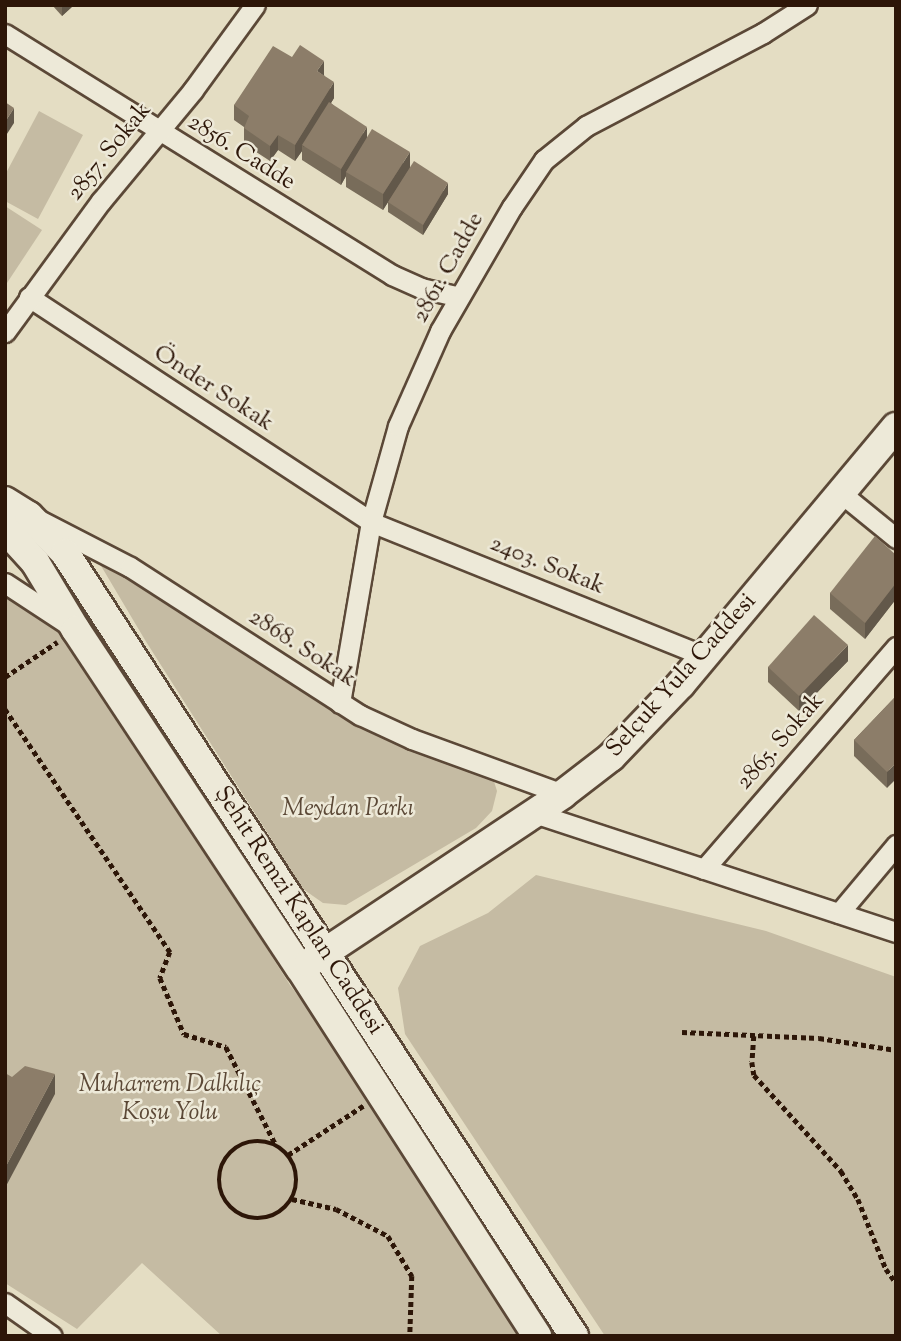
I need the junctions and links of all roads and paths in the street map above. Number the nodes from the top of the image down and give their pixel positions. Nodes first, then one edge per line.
1 (255, 5) edge
2 (807, 5) edge
3 (5, 34) edge
4 (159, 131) junction
5 (29, 297) junction
6 (459, 297) junction
7 (5, 332) edge
8 (896, 427) edge
9 (842, 494) junction
10 (5, 501) edge
11 (17, 522) edge
12 (371, 522) junction
13 (896, 538) edge
14 (5, 583) edge
15 (76, 630) junction
16 (896, 647) edge
17 (704, 656) junction
18 (5, 677) edge
19 (340, 704) junction
20 (5, 709) edge
21 (563, 794) junction
22 (534, 813) junction
23 (896, 845) edge
24 (704, 869) junction
25 (839, 913) junction
26 (896, 932) edge
27 (325, 952) junction
28 (300, 968) junction
29 (682, 1031) dead end
30 (754, 1036) junction
31 (896, 1050) edge
32 (382, 1094) junction
33 (276, 1145) junction
34 (288, 1155) junction
35 (292, 1199) junction
36 (896, 1283) edge
37 (5, 1303) edge
38 (52, 1336) edge
39 (411, 1336) edge
40 (537, 1336) edge
41 (574, 1336) edge

1 - 4 street, 2857. Sokak
2 - 6 street, 2861. Cadde
3 - 4 street, 2856. Cadde
4 - 5 street, 2857. Sokak
4 - 6 street, 2856. Cadde
5 - 7 street, 2857. Sokak
5 - 12 street, Önder Sokak
6 - 12 street, 2861. Cadde
8 - 9 main road, Selçuk Yula Caddesi
9 - 13 street
9 - 17 main road, Selçuk Yula Caddesi
10 - 11 main road, Şehit Remzi Kaplan Caddesi
11 - 15 main road, Şehit Remzi Kaplan Caddesi
11 - 19 street, 2868. Sokak
11 - 27 main road, Şehit Remzi Kaplan Caddesi
12 - 17 street, 2403. Sokak
12 - 19 street, 2861. Cadde
14 - 15 street
15 - 18 path
15 - 28 main road, Şehit Remzi Kaplan Caddesi
16 - 24 street, 2865. Sokak
17 - 21 main road, Selçuk Yula Caddesi
19 - 21 street, 2868. Sokak
20 - 33 path
21 - 22 main road, Selçuk Yula Caddesi
22 - 24 street
22 - 27 main road, Selçuk Yula Caddesi
23 - 25 street
24 - 25 street
25 - 26 street
27 - 28 main road, Selçuk Yula Caddesi
27 - 41 main road, Şehit Remzi Kaplan Caddesi
28 - 32 main road, Şehit Remzi Kaplan Caddesi
29 - 30 path
30 - 31 path
30 - 36 path
32 - 34 path
32 - 40 main road, Şehit Remzi Kaplan Caddesi
33 - 34 path
33 - 35 path
34 - 35 path
35 - 39 path
37 - 38 street

